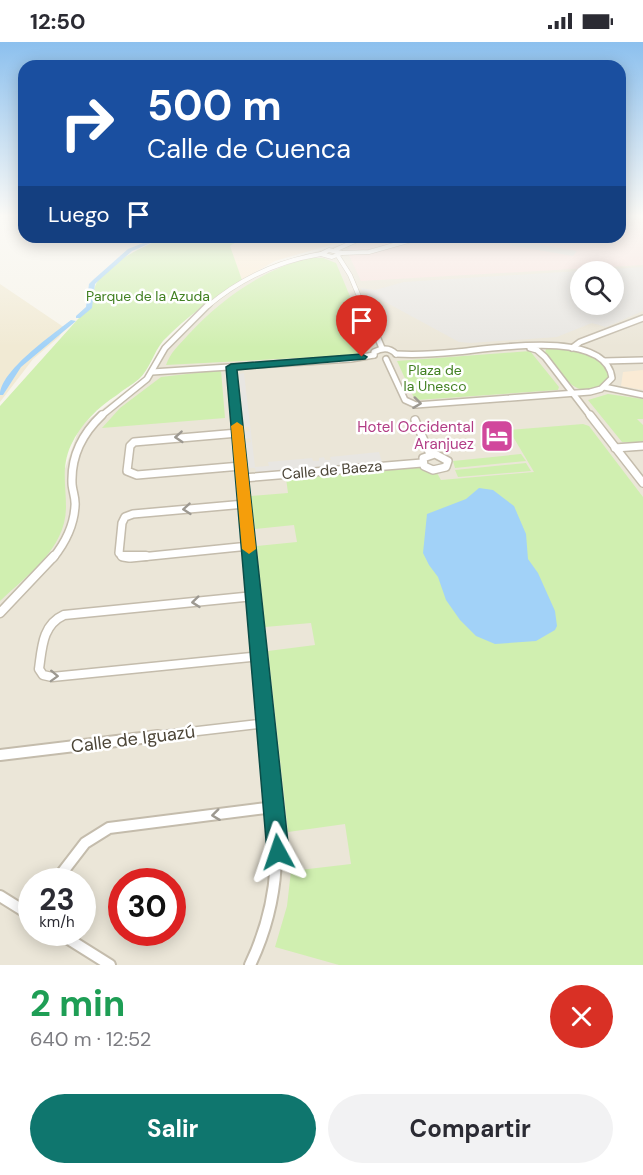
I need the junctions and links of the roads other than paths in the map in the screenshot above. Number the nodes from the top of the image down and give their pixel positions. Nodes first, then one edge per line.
1 (287, 260) edge
2 (343, 260) edge
3 (643, 318) edge
4 (557, 346) junction
5 (382, 348) junction
6 (516, 348) junction
7 (572, 348) junction
8 (396, 354) junction
9 (374, 355) junction
10 (545, 357) junction
11 (386, 359) junction
12 (643, 360) edge
13 (604, 362) junction
14 (643, 365) edge
15 (231, 367) junction
16 (611, 368) junction
17 (152, 372) junction
18 (563, 380) junction
19 (604, 387) junction
20 (587, 392) junction
21 (573, 394) junction
22 (643, 395) edge
23 (415, 420) dead end
24 (238, 433) junction
25 (643, 446) edge
26 (615, 448) junction
27 (430, 454) junction
28 (422, 463) junction
29 (241, 466) junction
30 (243, 478) junction
31 (643, 483) edge
32 (245, 504) junction
33 (249, 546) junction
34 (254, 596) junction
35 (0, 612) edge
36 (260, 656) junction
37 (266, 723) junction
38 (0, 755) edge
39 (274, 807) junction
40 (66, 868) edge
41 (0, 896) edge
42 (18, 906) edge
43 (80, 946) edge
44 (110, 965) edge
45 (250, 965) edge

1 - 17 street
2 - 5 street
3 - 7 street
4 - 6 street
4 - 7 street
4 - 10 street
5 - 8 street
5 - 9 street
6 - 8 street
6 - 10 street
7 - 13 street
8 - 11 street
9 - 11 street
9 - 15 street
10 - 18 street
11 -> 21 street
12 - 13 street
13 - 16 street
14 - 16 street
15 - 17 street
15 - 24 street
16 - 19 street
17 - 35 street
18 - 20 street
18 - 21 street
19 - 20 street
19 - 22 street
20 - 21 street
21 - 26 street
23 - 27 street, Calle de Baeza
24 - 29 street
24 -> 29 street
25 - 26 street
26 - 31 street
27 - 28 street
27 - 28 street, Calle de Baeza
28 - 30 street, Calle de Baeza
29 - 30 street
30 - 32 street
32 - 33 street
32 -> 33 street
33 - 34 street
34 - 36 street
34 -> 36 street
36 - 37 street
37 - 38 street, Calle de Iguazú
37 - 39 street
39 -> 40 street
39 - 45 street
41 - 42 street
43 - 44 street

